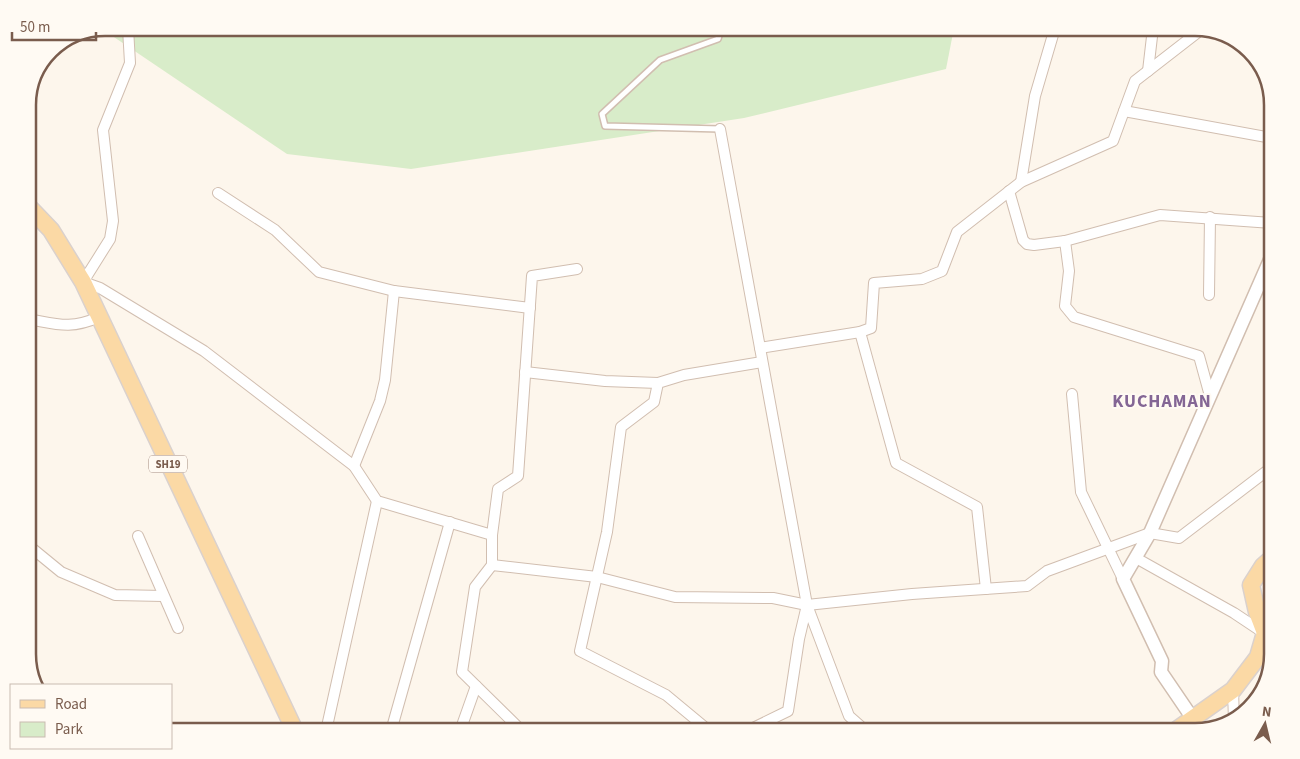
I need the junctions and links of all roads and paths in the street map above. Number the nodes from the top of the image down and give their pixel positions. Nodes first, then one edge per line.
1 (128, 36) edge
2 (719, 36) edge
3 (1053, 36) edge
4 (1152, 36) edge
5 (1193, 36) edge
6 (1148, 71) junction
7 (1124, 111) junction
8 (720, 128) joint
9 (1264, 137) edge
10 (1021, 182) junction
11 (1009, 191) junction
12 (218, 193) dead end
13 (36, 214) edge
14 (1210, 217) junction
15 (1264, 222) edge
16 (1065, 241) junction
17 (577, 269) dead end
18 (1264, 274) edge
19 (83, 282) junction
20 (394, 290) junction
21 (1209, 295) dead end
22 (530, 308) junction
23 (99, 316) junction
24 (36, 320) edge
25 (860, 332) junction
26 (760, 348) junction
27 (762, 362) junction
28 (525, 372) junction
29 (658, 382) junction
30 (1072, 394) dead end
31 (1210, 396) junction
32 (354, 466) junction
33 (1264, 473) edge
34 (377, 501) junction
35 (450, 522) junction
36 (1150, 533) junction
37 (492, 535) junction
38 (138, 536) dead end
39 (1108, 549) junction
40 (36, 551) edge
41 (1136, 558) junction
42 (492, 564) junction
43 (1264, 565) edge
44 (597, 577) junction
45 (1123, 579) junction
46 (986, 589) junction
47 (163, 596) junction
48 (807, 605) junction
49 (1264, 625) edge
50 (178, 628) dead end
51 (1264, 632) edge
52 (1264, 645) edge
53 (476, 686) junction
54 (1233, 690) junction
55 (1234, 711) edge
56 (1193, 719) junction
57 (290, 723) edge
58 (328, 723) edge
59 (394, 723) edge
60 (463, 723) edge
61 (513, 723) edge
62 (699, 723) edge
63 (765, 723) edge
64 (856, 723) edge
65 (1187, 723) edge

1 - 19 street
2 - 8 lane
3 - 10 street
4 - 6 street
5 - 6 street
6 - 7 street
7 - 9 street
7 - 10 street
8 - 26 street
10 - 11 street
11 - 16 street
11 - 25 street
12 - 20 street
13 - 19 main road, SH19
14 - 15 street
14 - 16 street
14 - 21 street
16 - 31 street
17 - 22 street
18 - 31 street
19 - 23 main road, SH19
19 - 32 street
20 - 22 street
20 - 32 street
22 - 28 street
23 - 24 street
23 - 57 main road, SH19
25 - 26 street
25 - 46 street
26 - 27 street
27 - 29 street
27 - 48 street
28 - 29 street
28 - 37 street
29 - 44 street
30 - 39 street
31 - 36 street
32 - 34 street
33 - 36 street
34 - 35 street
34 - 58 street
35 - 37 street
35 - 59 street
36 - 39 street
36 - 41 street
37 - 42 street
38 - 47 street
39 - 45 street
39 - 46 street
40 - 47 street
41 - 45 street
41 - 51 street
42 - 44 street
42 - 53 street
43 - 49 main road
44 - 48 street
44 - 62 street
45 - 56 street
46 - 48 street
47 - 50 street
48 - 63 street
48 - 64 street
52 - 54 main road
53 - 60 street
53 - 61 street
54 - 55 street
54 - 56 main road
56 - 65 main road

